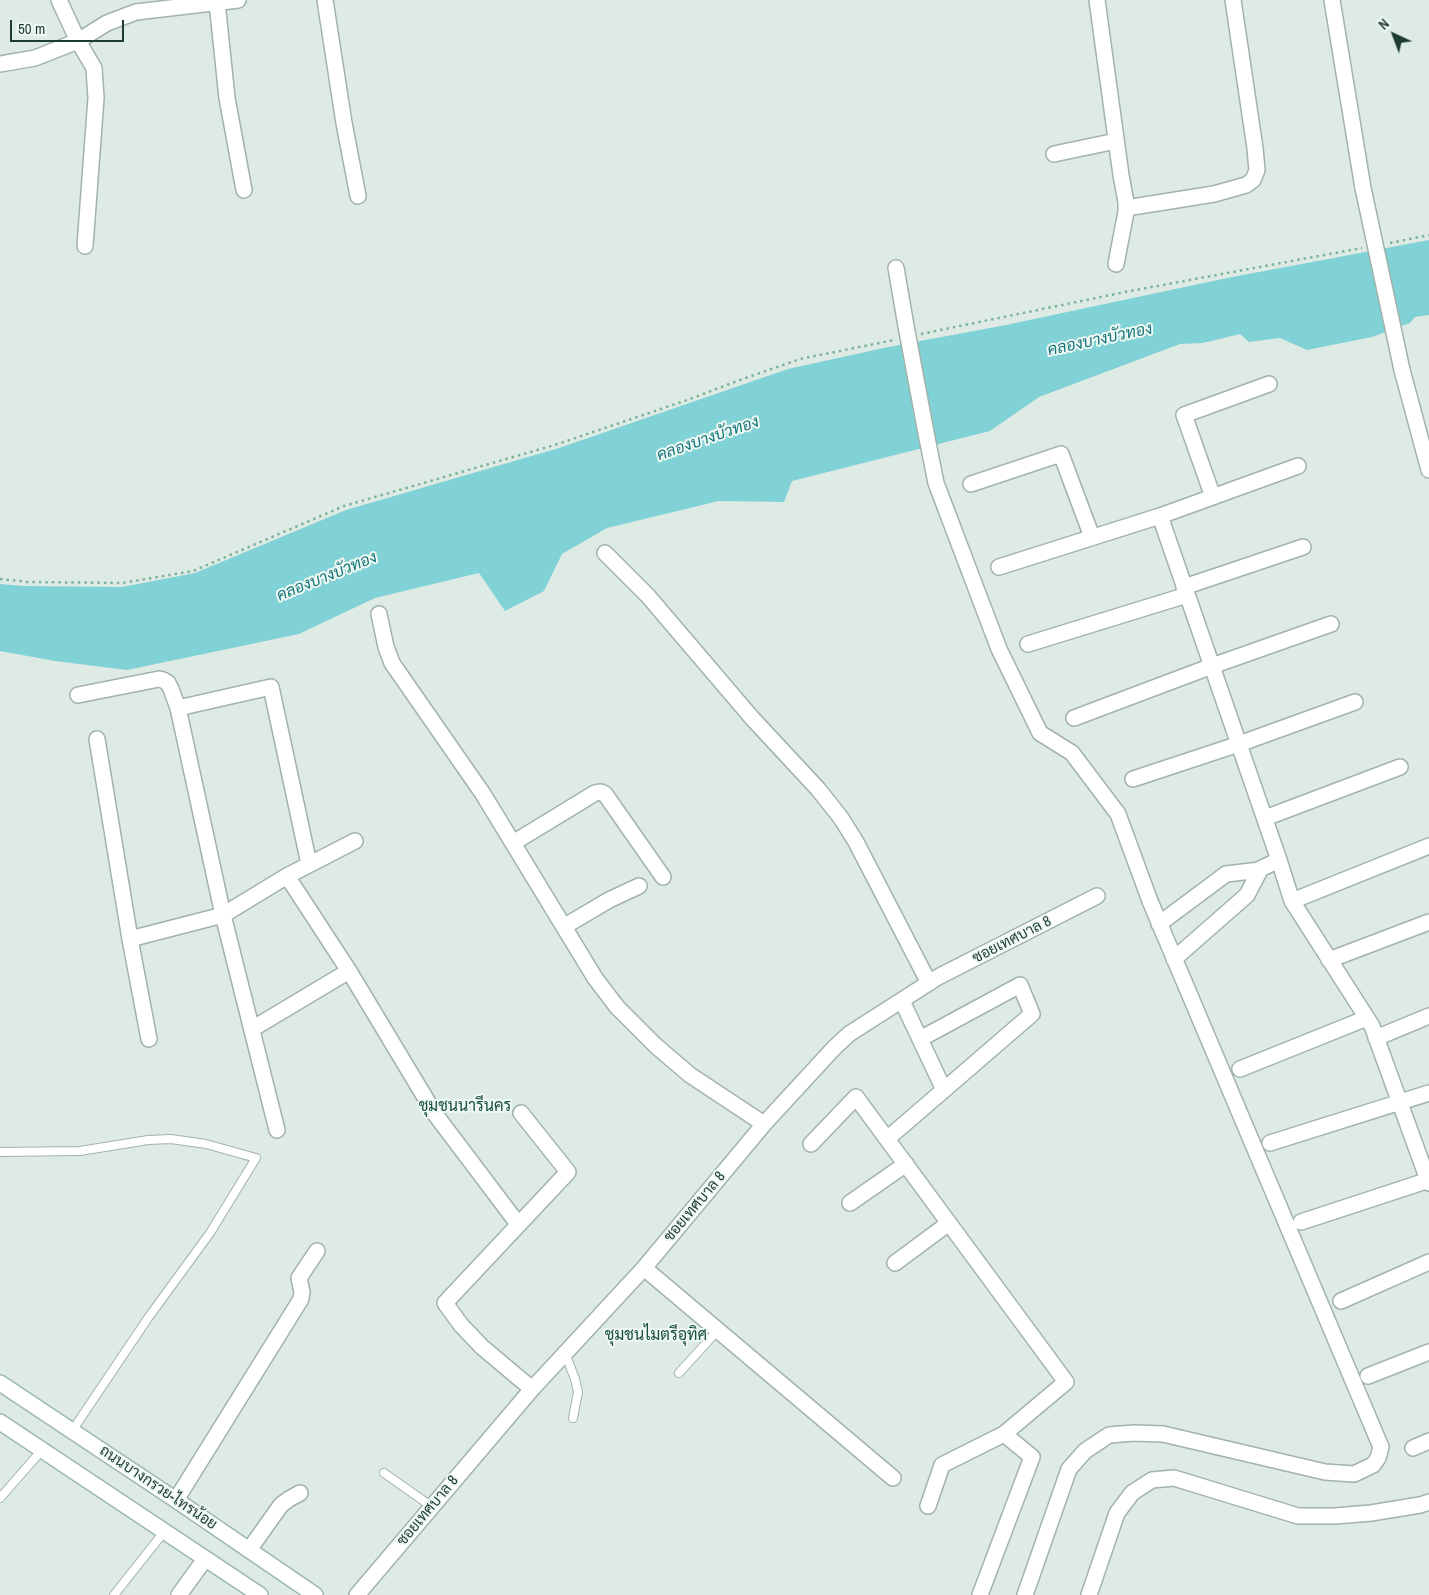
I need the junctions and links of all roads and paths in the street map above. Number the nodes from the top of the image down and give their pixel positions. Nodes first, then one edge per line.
1 (59, 0) edge
2 (238, 0) edge
3 (325, 0) edge
4 (1097, 0) edge
5 (1233, 0) edge
6 (1332, 0) edge
7 (217, 2) junction
8 (172, 4) edge
9 (78, 41) junction
10 (0, 64) edge
11 (1116, 141) junction
12 (1054, 154) dead end
13 (244, 190) dead end
14 (358, 196) dead end
15 (1126, 208) junction
16 (1429, 235) edge
17 (1384, 244) dead end
18 (85, 246) dead end
19 (1364, 247) dead end
20 (1116, 264) dead end
21 (896, 268) dead end
22 (910, 331) junction
23 (895, 340) dead end
24 (1269, 384) dead end
25 (1298, 466) dead end
26 (1429, 470) edge
27 (972, 484) dead end
28 (1213, 497) junction
29 (1160, 516) junction
30 (1092, 537) junction
31 (1303, 547) dead end
32 (605, 553) dead end
33 (998, 567) dead end
34 (0, 579) edge
35 (1186, 591) junction
36 (379, 614) dead end
37 (1331, 624) dead end
38 (1028, 644) dead end
39 (1212, 666) junction
40 (78, 695) dead end
41 (1355, 702) dead end
42 (178, 708) junction
43 (1074, 718) dead end
44 (98, 739) dead end
45 (1239, 744) junction
46 (1400, 767) dead end
47 (1133, 779) dead end
48 (1265, 818) junction
49 (355, 841) dead end
50 (512, 843) junction
51 (1429, 846) edge
52 (1279, 860) junction
53 (309, 864) junction
54 (1258, 870) junction
55 (287, 876) junction
56 (663, 877) dead end
57 (639, 886) dead end
58 (1097, 896) dead end
59 (1292, 901) junction
60 (223, 915) junction
61 (1429, 922) edge
62 (1159, 924) junction
63 (565, 926) junction
64 (130, 939) junction
65 (1174, 958) junction
66 (1329, 960) junction
67 (349, 971) junction
68 (929, 983) junction
69 (902, 1001) junction
70 (1429, 1016) edge
71 (1366, 1018) junction
72 (252, 1029) junction
73 (1376, 1038) junction
74 (149, 1039) dead end
75 (920, 1039) junction
76 (1240, 1069) dead end
77 (944, 1090) junction
78 (1429, 1093) edge
79 (1400, 1103) junction
80 (520, 1113) dead end
81 (764, 1124) junction
82 (277, 1130) dead end
83 (887, 1139) junction
84 (1270, 1143) dead end
85 (811, 1144) dead end
86 (0, 1152) edge
87 (906, 1164) junction
88 (1429, 1181) edge
89 (850, 1203) dead end
90 (1301, 1222) dead end
91 (948, 1223) junction
92 (518, 1224) junction
93 (316, 1251) dead end
94 (1429, 1262) edge
95 (895, 1263) dead end
96 (644, 1268) junction
97 (1341, 1301) dead end
98 (718, 1330) junction
99 (1429, 1352) edge
100 (565, 1353) junction
101 (679, 1373) dead end
102 (1368, 1376) dead end
103 (0, 1383) edge
104 (532, 1389) junction
105 (574, 1418) dead end
106 (0, 1422) edge
107 (72, 1431) junction
108 (1004, 1434) junction
109 (1429, 1441) edge
110 (1413, 1448) dead end
111 (42, 1450) junction
112 (384, 1473) dead end
113 (893, 1478) dead end
114 (300, 1493) dead end
115 (0, 1498) edge
116 (176, 1500) junction
117 (1429, 1502) edge
118 (431, 1506) junction
119 (928, 1506) dead end
120 (164, 1532) junction
121 (249, 1550) junction
122 (206, 1559) junction
123 (257, 1594) edge
124 (114, 1595) edge
125 (179, 1595) edge
126 (315, 1595) edge
127 (357, 1595) edge
128 (980, 1595) edge
129 (1025, 1595) edge
130 (1089, 1595) edge

1 - 9 street
2 - 7 street
3 - 14 street
4 - 11 street
5 - 15 street
6 - 26 street, bridge
7 - 8 street
7 - 13 street
8 - 9 street
9 - 10 street
9 - 18 street
11 - 12 street
11 - 15 street
15 - 20 street
16 - 17 path
19 - 22 path
21 - 22 street
22 - 62 street, bridge
23 - 34 path
24 - 28 street
25 - 28 street
27 - 30 street
28 - 29 street
29 - 30 street
29 - 35 street
30 - 33 street
31 - 35 street
32 - 68 street
35 - 38 street
35 - 39 street
36 - 50 street
37 - 39 street
39 - 43 street
39 - 45 street
40 - 42 street
41 - 45 street
42 - 53 street
42 - 60 street
44 - 64 street
45 - 47 street
45 - 48 street
46 - 48 street
48 - 52 street
49 - 53 street
50 - 56 street
50 - 63 street
51 - 59 street
52 - 54 street
52 - 59 street
53 - 55 street
54 - 62 street
54 - 65 street
55 - 60 street
55 - 67 street
57 - 63 street
58 - 68 street, ซอยเทศบาล 8
59 - 66 street
60 - 64 street
60 - 72 street
61 - 66 street
62 - 65 street
63 - 81 street
64 - 74 street
65 - 129 street
66 - 71 street
67 - 72 street
67 - 92 street
68 - 69 street, ซอยเทศบาล 8
69 - 75 street
69 - 81 street, ซอยเทศบาล 8
70 - 73 street
71 - 73 street
71 - 76 street
72 - 82 street
73 - 79 street
75 - 77 street
75 - 77 street
77 - 83 street
78 - 79 street
79 - 84 street
79 - 88 street
80 - 92 street
81 - 96 street, ซอยเทศบาล 8
83 - 85 street
83 - 87 street
86 - 107 lane
87 - 89 street
87 - 91 street
88 - 90 street
91 - 95 street
91 - 108 street
92 - 104 street
93 - 116 street
94 - 97 street
96 - 98 street
96 - 100 street, ซอยเทศบาล 8
98 - 101 lane
98 - 113 street
99 - 102 street
100 - 104 street, ซอยเทศบาล 8
100 - 105 lane
103 - 107 street, ถนนบางกรวย-ไทรน้อย
104 - 118 street, ซอยเทศบาล 8
106 - 111 street
107 - 116 street, ถนนบางกรวย-ไทรน้อย
108 - 119 street
108 - 128 street
109 - 110 street
111 - 115 lane
111 - 120 street
112 - 118 lane
114 - 121 street
116 - 121 street, ถนนบางกรวย-ไทรน้อย
117 - 130 street
118 - 127 street, ซอยเทศบาล 8
120 - 122 street
120 - 124 lane
121 - 126 street, ถนนบางกรวย-ไทรน้อย
122 - 123 street
122 - 125 street

